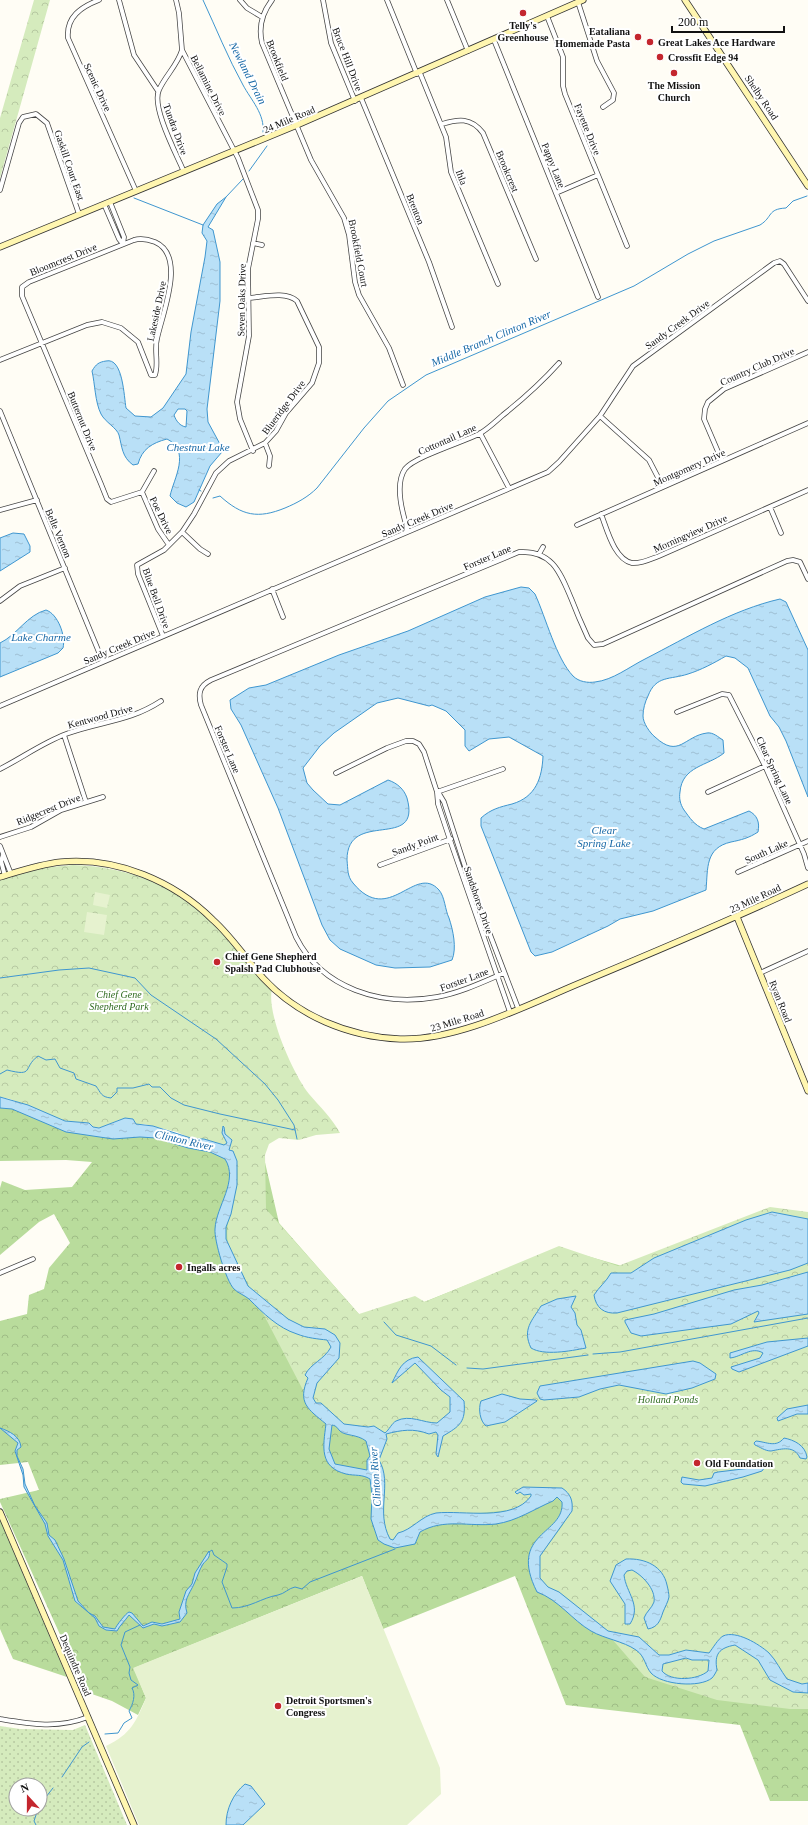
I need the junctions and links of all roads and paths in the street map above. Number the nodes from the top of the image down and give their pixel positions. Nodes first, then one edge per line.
1 (99, 0) edge
2 (119, 0) edge
3 (176, 0) edge
4 (240, 0) edge
5 (272, 0) edge
6 (322, 0) edge
7 (387, 0) edge
8 (447, 0) edge
9 (685, 0) edge
10 (580, 1) edge
11 (547, 16) junction
12 (262, 17) junction
13 (494, 40) junction
14 (182, 50) junction
15 (468, 51) junction
16 (418, 73) junction
17 (158, 91) junction
18 (358, 100) junction
19 (603, 108) dead end
20 (442, 124) junction
21 (297, 126) junction
22 (233, 151) junction
23 (184, 172) junction
24 (598, 175) junction
25 (808, 186) edge
26 (0, 190) edge
27 (136, 191) junction
28 (556, 193) junction
29 (107, 203) junction
30 (79, 214) junction
31 (253, 243) junction
32 (123, 244) junction
33 (262, 245) dead end
34 (627, 246) dead end
35 (0, 247) edge
36 (536, 259) dead end
37 (498, 284) dead end
38 (598, 297) dead end
39 (249, 298) junction
40 (808, 301) edge
41 (452, 327) dead end
42 (42, 344) junction
43 (808, 352) edge
44 (0, 360) edge
45 (559, 364) dead end
46 (403, 385) dead end
47 (0, 411) edge
48 (600, 416) junction
49 (808, 423) edge
50 (480, 433) junction
51 (265, 443) junction
52 (253, 451) junction
53 (722, 461) junction
54 (269, 466) dead end
55 (154, 471) dead end
56 (663, 487) junction
57 (509, 488) junction
58 (808, 490) edge
59 (142, 492) junction
60 (37, 500) junction
61 (770, 507) junction
62 (0, 510) edge
63 (601, 514) junction
64 (577, 525) dead end
65 (408, 531) junction
66 (182, 532) junction
67 (781, 533) dead end
68 (169, 545) junction
69 (543, 548) dead end
70 (208, 554) dead end
71 (539, 554) junction
72 (137, 565) joint
73 (65, 568) junction
74 (808, 579) edge
75 (272, 589) junction
76 (0, 601) edge
77 (283, 617) dead end
78 (163, 636) junction
79 (103, 662) junction
80 (161, 701) dead end
81 (0, 706) edge
82 (677, 712) dead end
83 (64, 735) junction
84 (766, 766) junction
85 (0, 769) edge
86 (503, 769) dead end
87 (336, 772) dead end
88 (437, 792) junction
89 (708, 792) dead end
90 (103, 797) dead end
91 (86, 802) junction
92 (0, 837) edge
93 (455, 838) junction
94 (450, 840) junction
95 (808, 841) edge
96 (800, 845) junction
97 (0, 846) edge
98 (804, 854) junction
99 (3, 855) junction
100 (808, 858) edge
101 (380, 865) dead end
102 (808, 868) edge
103 (738, 872) dead end
104 (11, 874) junction
105 (2, 876) edge
106 (471, 882) junction
107 (466, 884) junction
108 (808, 884) edge
109 (738, 917) junction
110 (487, 926) junction
111 (481, 929) junction
112 (808, 951) edge
113 (504, 973) junction
114 (760, 973) junction
115 (498, 976) junction
116 (518, 1008) junction
117 (510, 1012) junction
118 (808, 1091) edge
119 (33, 1259) dead end
120 (0, 1273) edge
121 (0, 1512) edge
122 (88, 1717) junction
123 (0, 1720) edge
124 (134, 1825) edge

1 - 27 street, Scenic Drive
2 - 17 street, Tundra Drive
3 - 14 street, Bellamine Drive
4 - 12 street
5 - 12 street, Brookfield
6 - 18 street, Bruce Hill Drive
7 - 16 street, Ihla
8 - 15 street
9 - 25 main road, Shelby Road
10 - 11 main road, 24 Mile Road
10 - 19 street
11 - 13 main road, 24 Mile Road
11 - 24 street, Fayette Drive
12 - 21 street, Brookfield
13 - 15 main road, 24 Mile Road
13 - 28 street, Pappy Lane
14 - 17 street
14 - 22 street, Bellamine Drive
15 - 16 main road, 24 Mile Road
16 - 18 main road, 24 Mile Road
16 - 20 street, Ihla
17 - 23 street, Tundra Drive
18 - 21 main road, 24 Mile Road
18 - 41 street, Brenton
20 - 36 street, Brookcrest
20 - 37 street, Ihla
21 - 22 main road, 24 Mile Road
21 - 46 street, Brookfield Court
22 - 23 main road, 24 Mile Road
22 - 31 street, Seven Oaks Drive
23 - 27 main road, 24 Mile Road
24 - 28 street
24 - 34 street, Fayette Drive
26 - 30 street, Gaskill Court East
27 - 29 main road, 24 Mile Road
28 - 38 street, Pappy Lane
29 - 30 main road, 24 Mile Road
29 - 32 street
30 - 35 main road, 24 Mile Road
31 - 33 street
31 - 39 street, Seven Oaks Drive
32 - 42 street, Bloomcrest Drive
32 - 42 street, Lakeside Drive
39 - 51 street, Blueridge Drive
39 - 52 street, Seven Oaks Drive
40 - 48 street, Sandy Creek Drive
42 - 44 street, Lakeside Drive
42 - 59 street, Butternut Drive
43 - 53 street, Country Club Drive
45 - 50 street, Cottontail Lane
47 - 60 street, Belle Vernon
48 - 56 street
48 - 57 street, Sandy Creek Drive
49 - 53 street, Montgomery Drive
50 - 57 street
50 - 65 street, Cottontail Lane
51 - 52 street, Blueridge Drive
51 - 54 street
52 - 66 street, Blueridge Drive
53 - 56 street, Montgomery Drive
55 - 59 street
56 - 63 street, Montgomery Drive
57 - 65 street, Sandy Creek Drive
58 - 61 street, Morningview Drive
59 - 68 street, Poe Drive
60 - 62 street
60 - 73 street, Belle Vernon
61 - 63 street, Morningview Drive
61 - 67 street
63 - 64 street, Montgomery Drive
65 - 75 street, Sandy Creek Drive
66 - 68 street, Blueridge Drive
66 - 70 street
68 - 72 street, Blueridge Drive
69 - 71 street
71 - 74 street
71 - 115 street, Forster Lane
72 - 78 street, Blue Bell Drive
73 - 76 street
73 - 79 street, Belle Vernon
75 - 77 street
75 - 78 street, Sandy Creek Drive
78 - 79 street, Sandy Creek Drive
79 - 81 street, Sandy Creek Drive
80 - 83 street, Kentwood Drive
82 - 84 street, Clear Spring Lane
83 - 85 street, Kentwood Drive
83 - 91 street
84 - 89 street
84 - 96 street, Clear Spring Lane
86 - 88 street
87 - 88 street, Sandshores Drive
88 - 93 street, Sandshores Drive
88 - 94 street, Sandshores Drive
90 - 91 street, Ridgecrest Drive
91 - 92 street, Ridgecrest Drive
93 - 94 street, Sandy Point
93 - 106 street, Sandshores Drive
94 - 101 street, Sandy Point
94 - 107 street, Sandshores Drive
95 - 96 street, South Lake
96 - 98 street, Clear Spring Lane
96 - 103 street, South Lake
97 - 99 street
98 - 100 street, Clear Spring Lane
98 - 102 street, Clear Spring Lane
99 - 104 street
99 - 105 street
104 - 105 main road, 23 Mile Road
104 - 117 main road, 23 Mile Road
106 - 107 street
106 - 110 street, Sandshores Drive
107 - 111 street, Sandshores Drive
108 - 109 main road, 23 Mile Road
109 - 114 main road, Ryan Road
109 - 116 main road, 23 Mile Road
110 - 111 street
110 - 113 street, Sandshores Drive
111 - 115 street, Sandshores Drive
112 - 114 street
113 - 115 street, Forster Lane
113 - 116 street, Sandshores Drive
114 - 118 main road, Ryan Road
115 - 117 street, Sandshores Drive
116 - 117 main road, 23 Mile Road
119 - 120 street
121 - 122 main road, Dequindre Road
122 - 123 street
122 - 124 main road, Dequindre Road

